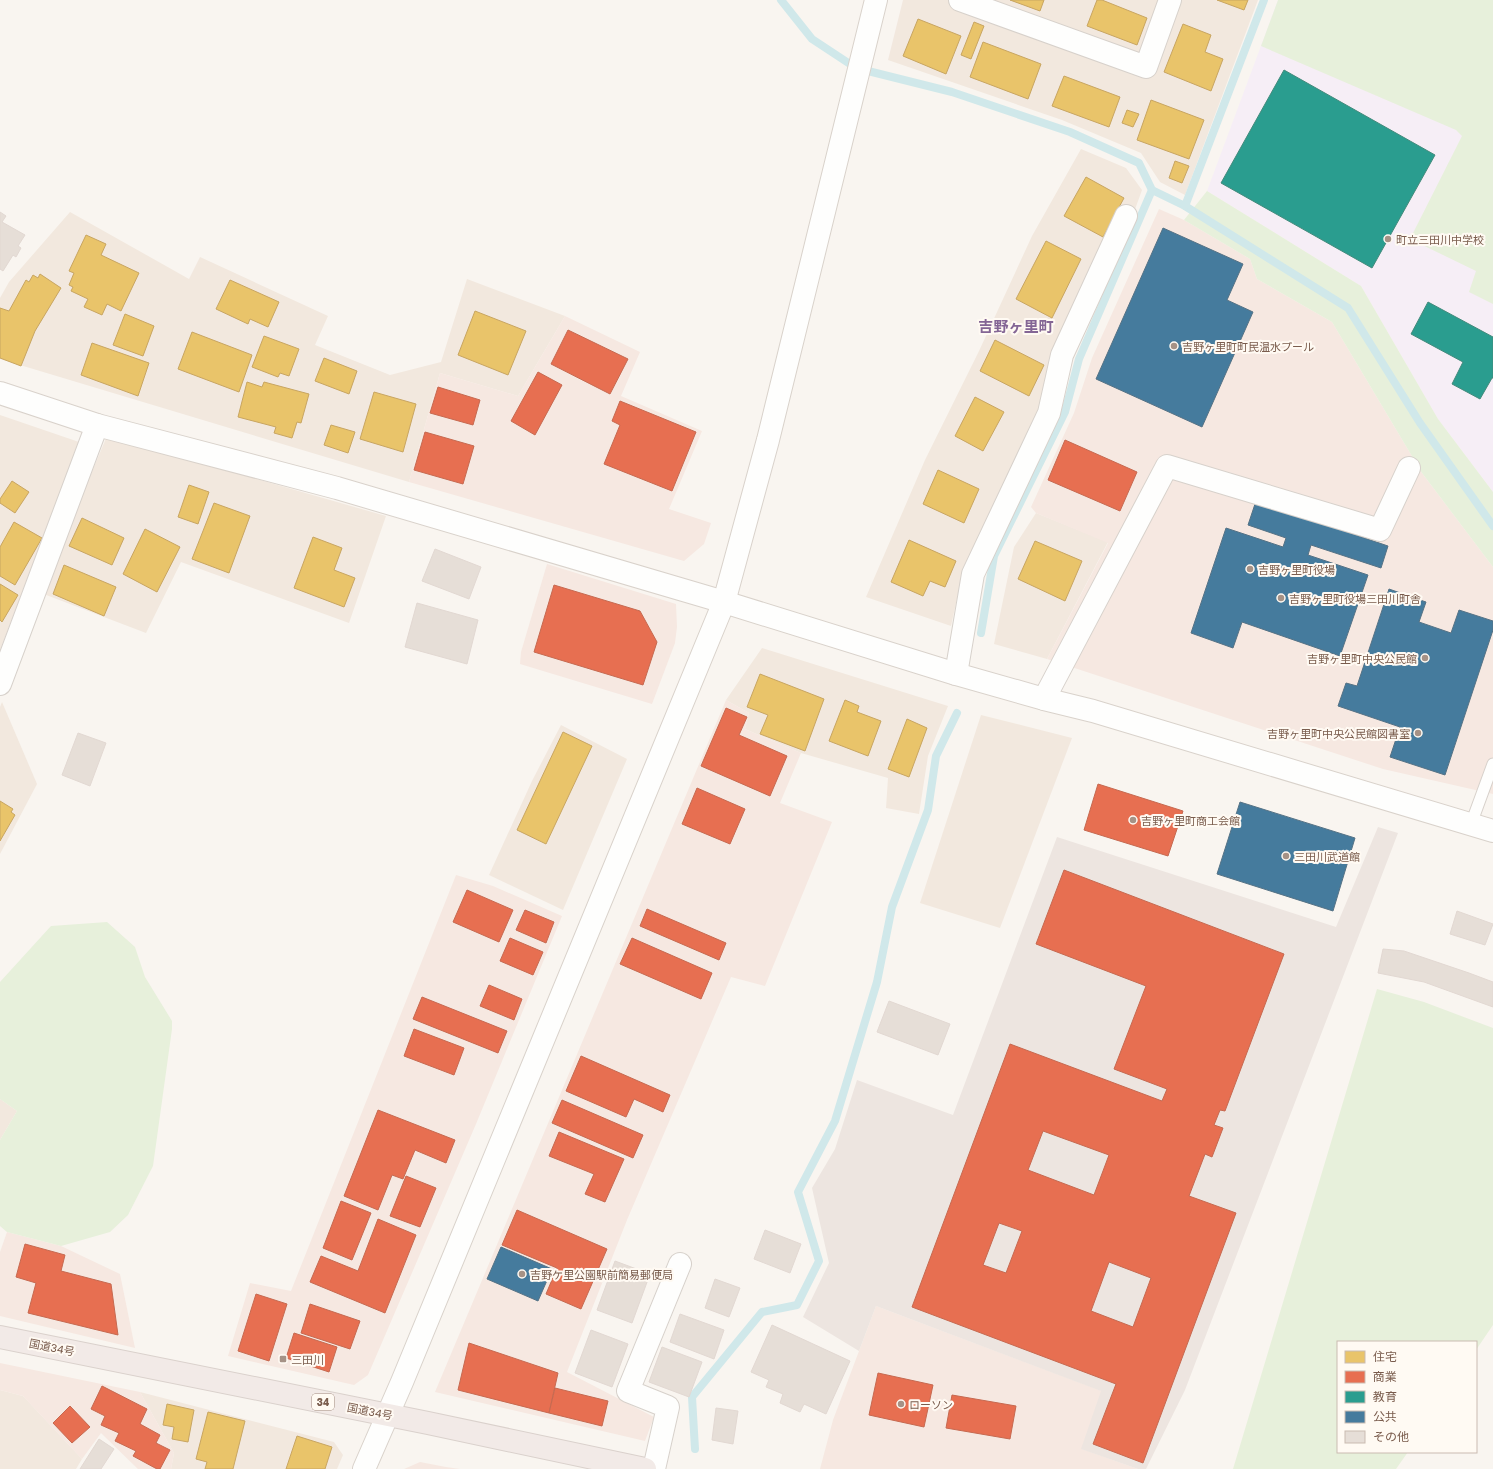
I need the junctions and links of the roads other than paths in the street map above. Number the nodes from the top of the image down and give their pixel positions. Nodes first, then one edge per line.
1 (876, 0) edge
2 (960, 0) edge
3 (1170, 0) edge
4 (1126, 216) dead end
5 (0, 393) edge
6 (97, 425) junction
7 (1409, 468) dead end
8 (724, 602) junction
9 (956, 674) junction
10 (0, 684) edge
11 (1044, 699) junction
12 (1493, 764) edge
13 (1471, 824) junction
14 (1493, 831) edge
15 (680, 1264) dead end
16 (0, 1337) edge
17 (388, 1415) junction
18 (364, 1469) edge
19 (646, 1469) edge
20 (654, 1469) edge

1 - 8 street
2 - 3 street
4 - 9 street
5 - 6 street
6 - 8 street
6 - 10 street
7 - 11 street
8 - 9 street
8 - 17 street
9 - 11 street
11 - 13 street
12 - 13 lane
13 - 14 street
15 - 20 street
16 - 17 highway, 国道34号 / 34
17 - 18 street
17 - 19 highway, 国道34号 / 34

